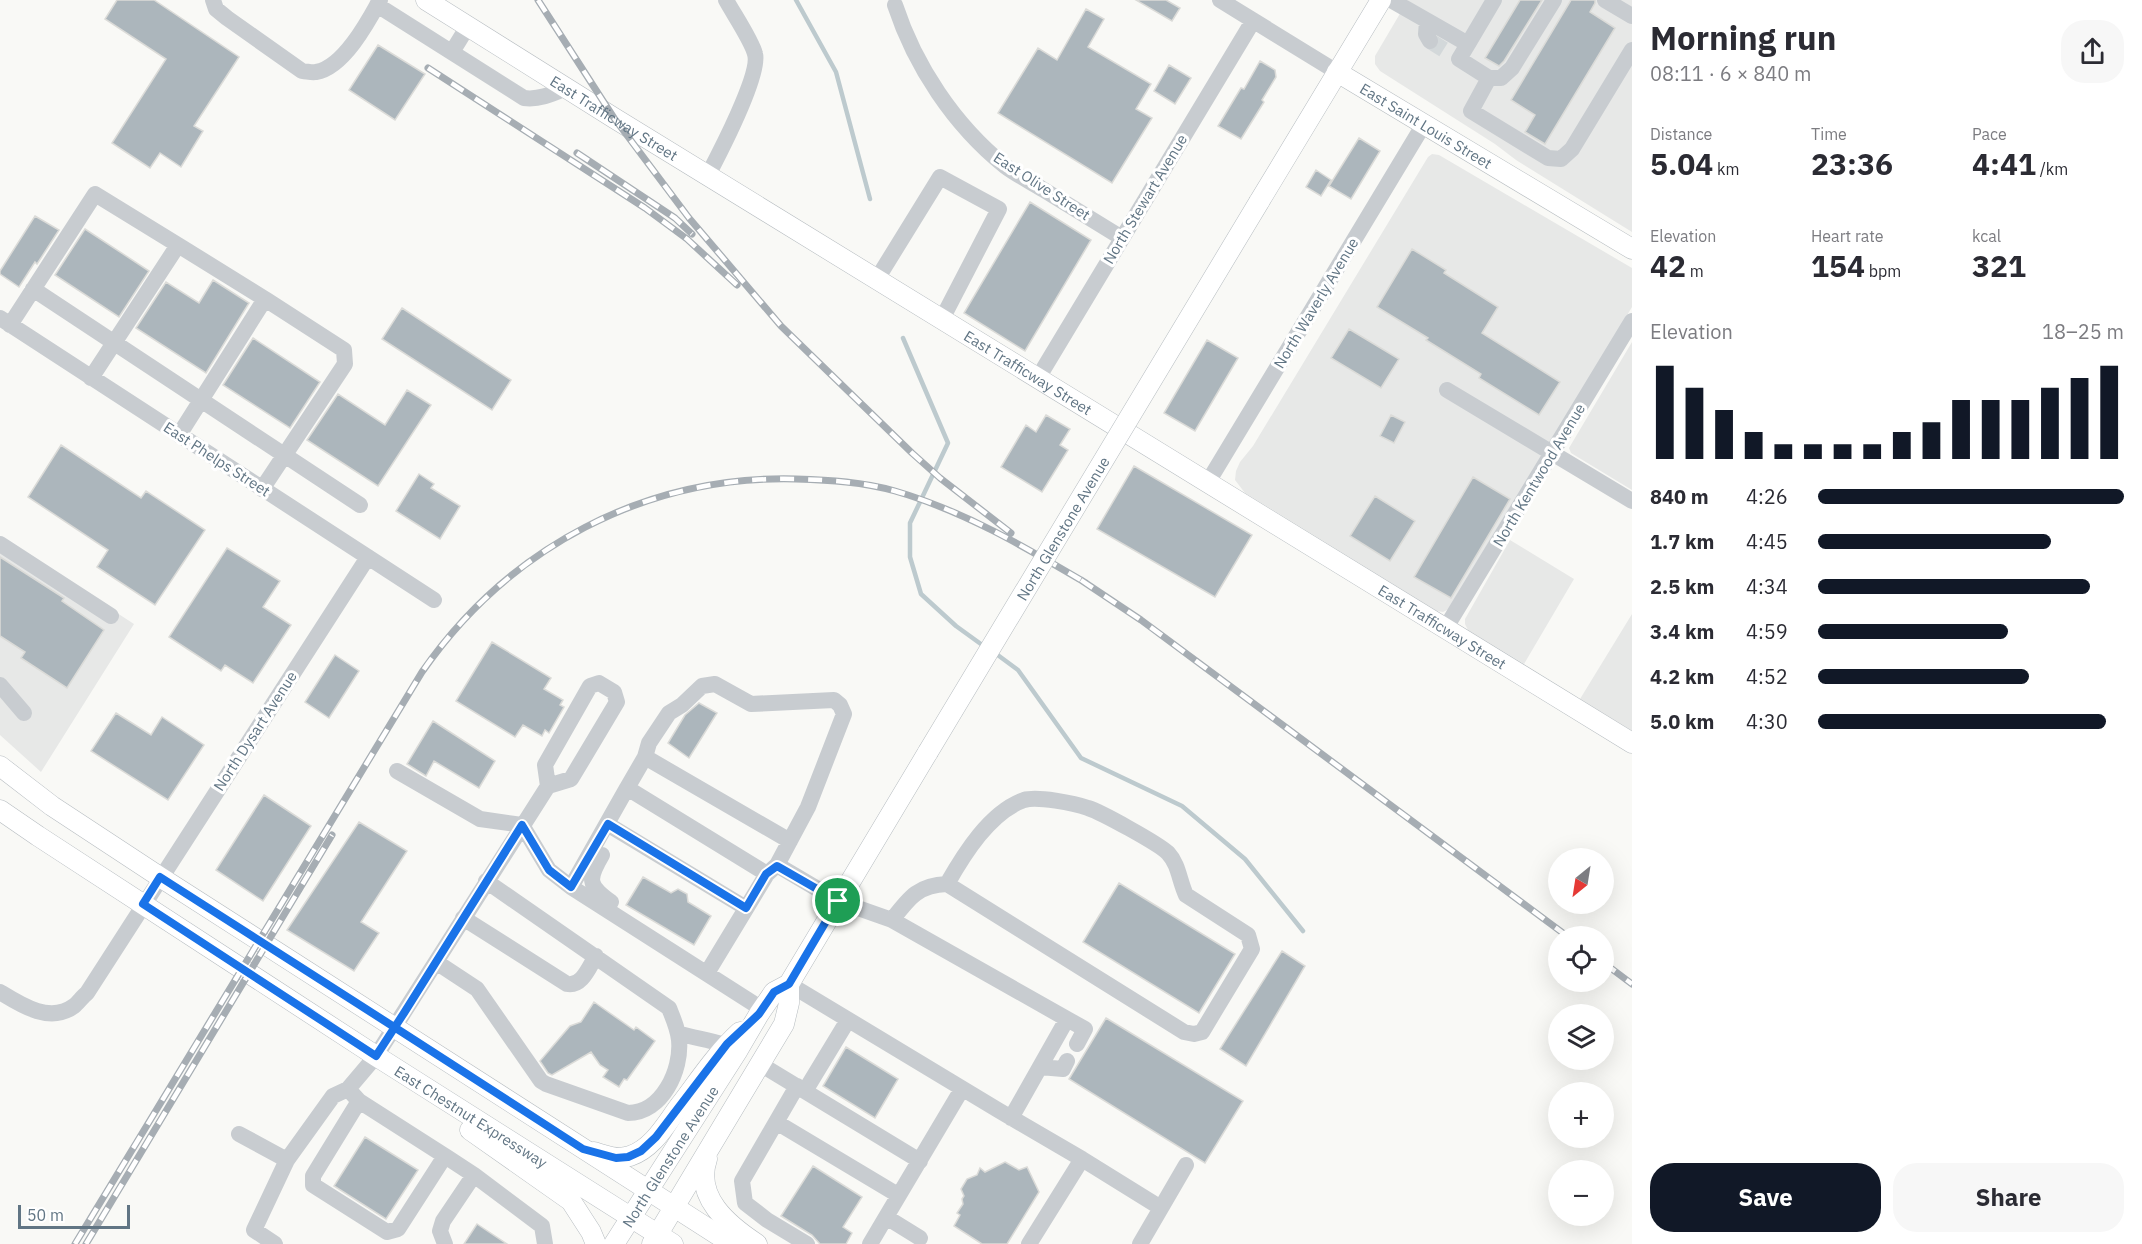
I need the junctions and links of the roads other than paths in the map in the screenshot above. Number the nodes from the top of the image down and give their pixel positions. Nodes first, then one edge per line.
1 (213, 0) edge
2 (426, 0) edge
3 (726, 0) edge
4 (1220, 0) edge
5 (1381, 0) edge
6 (1391, 0) edge
7 (1494, 0) edge
8 (1554, 0) edge
9 (1605, 0) edge
10 (378, 2) edge
11 (895, 5) dead end
12 (1632, 16) edge
13 (1253, 21) junction
14 (1427, 21) junction
15 (468, 26) junction
16 (1430, 41) dead end
17 (1468, 44) junction
18 (1632, 50) edge
19 (453, 52) junction
20 (1337, 72) junction
21 (1489, 78) junction
22 (566, 88) junction
23 (1424, 124) junction
24 (708, 176) junction
25 (1122, 238) junction
26 (178, 245) junction
27 (1632, 249) edge
28 (878, 279) junction
29 (33, 289) junction
30 (265, 299) junction
31 (942, 319) junction
32 (1632, 321) edge
33 (5, 322) edge
34 (114, 343) junction
35 (91, 378) junction
36 (1038, 378) junction
37 (1447, 390) dead end
38 (201, 399) junction
39 (179, 435) junction
40 (1552, 453) junction
41 (284, 455) junction
42 (1208, 482) junction
43 (262, 489) junction
44 (1632, 501) edge
45 (360, 505) dead end
46 (0, 544) edge
47 (368, 557) junction
48 (434, 600) dead end
49 (111, 616) dead end
50 (1445, 628) junction
51 (0, 685) edge
52 (24, 713) dead end
53 (1632, 743) edge
54 (645, 757) junction
55 (0, 766) edge
56 (397, 771) dead end
57 (548, 786) junction
58 (627, 788) junction
59 (0, 810) edge
60 (608, 824) junction
61 (522, 825) junction
62 (790, 841) junction
63 (772, 870) junction
64 (160, 877) junction
65 (486, 881) junction
66 (947, 884) junction
67 (571, 887) junction
68 (838, 901) junction
69 (143, 904) junction
70 (746, 908) junction
71 (463, 918) junction
72 (892, 920) junction
73 (596, 956) junction
74 (436, 962) junction
75 (692, 963) junction
76 (707, 973) junction
77 (789, 984) junction
78 (0, 992) edge
79 (761, 1011) junction
80 (1067, 1019) junction
81 (848, 1020) junction
82 (394, 1027) junction
83 (678, 1033) junction
84 (1077, 1044) dead end
85 (732, 1047) junction
86 (376, 1056) junction
87 (1067, 1062) dead end
88 (760, 1064) junction
89 (1040, 1067) junction
90 (801, 1089) junction
91 (963, 1089) junction
92 (353, 1095) junction
93 (1011, 1118) junction
94 (776, 1122) junction
95 (239, 1134) dead end
96 (713, 1142) junction
97 (583, 1149) junction
98 (445, 1156) junction
99 (1082, 1159) junction
100 (287, 1160) junction
101 (920, 1161) junction
102 (1186, 1165) dead end
103 (474, 1175) junction
104 (648, 1192) junction
105 (898, 1196) junction
106 (674, 1208) junction
107 (1161, 1208) junction
108 (630, 1217) junction
109 (886, 1217) junction
110 (920, 1238) dead end
111 (661, 1241) edge
112 (275, 1244) edge
113 (445, 1244) edge
114 (545, 1244) edge
115 (596, 1244) edge
116 (614, 1244) edge
117 (732, 1244) edge
118 (757, 1244) edge
119 (807, 1244) edge
120 (870, 1244) edge
121 (1029, 1244) edge
122 (1140, 1244) edge

1 - 10 street
2 - 15 main road, East Trafficway Street
3 - 24 street
4 - 13 street, East Saint Louis Street
5 - 20 main road, North Glenstone Avenue
6 - 14 street
7 - 17 street
8 - 21 street
9 - 12 street
10 - 19 street
11 - 25 street, East Olive Street
13 - 20 street, East Saint Louis Street
13 - 25 street, North Stewart Avenue
14 - 16 street
14 - 17 street
15 - 19 street
15 - 22 main road, East Trafficway Street
17 - 21 street
18 - 21 street
19 - 22 street
20 - 23 main road, East Saint Louis Street
20 - 68 main road, North Glenstone Avenue, bridge
22 - 24 main road, East Trafficway Street
23 - 27 main road, East Saint Louis Street
23 - 42 street, North Waverly Avenue
24 - 28 main road, East Trafficway Street
25 - 36 street, North Stewart Avenue
26 - 29 street
26 - 30 street
26 - 34 street
28 - 31 main road, East Trafficway Street
28 - 31 street
29 - 33 street
29 - 34 street
30 - 38 street
30 - 41 street
31 - 36 main road, East Trafficway Street
32 - 40 street, North Kentwood Avenue
33 - 35 street, East Phelps Street
34 - 35 street
34 - 38 street
35 - 39 street, East Phelps Street
36 - 42 main road, East Trafficway Street
37 - 40 street
38 - 39 street
38 - 41 street
39 - 43 street, East Phelps Street
40 - 44 street
40 - 50 street, North Kentwood Avenue
41 - 43 street
41 - 45 street
42 - 50 main road, East Trafficway Street
43 - 47 street, East Phelps Street
46 - 49 street
47 - 48 street, East Phelps Street
47 - 64 street, North Dysart Avenue
50 - 53 main road, East Trafficway Street
51 - 52 street
54 - 58 street
54 - 62 street
54 - 62 street
55 - 64 main road, East Chestnut Expressway
56 - 61 street
57 - 57 street
57 - 61 street
58 - 60 street
58 - 63 street
59 - 69 main road, East Chestnut Expressway
60 - 67 street
60 - 70 street
60 - 75 street
61 - 65 street
61 - 67 street
62 - 63 street
63 - 68 street
63 - 70 street
64 - 69 street, North Dysart Avenue
64 - 82 main road, East Chestnut Expressway
65 - 71 street
65 - 73 street
66 - 66 street
66 - 72 street
67 - 75 street
68 - 72 street
68 - 77 main road, North Glenstone Avenue
69 - 78 street, North Dysart Avenue
69 - 86 main road, East Chestnut Expressway
70 - 76 street
71 - 73 street
71 - 74 street
72 - 80 street
73 - 83 street
74 - 82 street
74 - 83 street
75 - 76 street
76 - 79 street
77 - 79 main road, North Glenstone Avenue
77 - 81 street
77 - 88 main road, North Glenstone Avenue
79 - 85 main road, North Glenstone Avenue
80 - 84 street
80 - 89 street
81 - 90 street
81 - 91 street
82 - 86 street
82 - 97 main road, East Chestnut Expressway
83 - 85 street
85 - 97 main road
85 - 104 main road, North Glenstone Avenue
86 - 92 street
86 - 108 main road, East Chestnut Expressway
86 - 115 main road
87 - 89 street
88 - 90 street
88 - 96 main road, North Glenstone Avenue
89 - 93 street
90 - 94 street
90 - 101 street
91 - 93 street
91 - 101 street
92 - 98 street
92 - 98 street
92 - 100 street
93 - 99 street
94 - 105 street
94 - 119 street
95 - 100 street
96 - 106 main road, North Glenstone Avenue
96 - 118 main road
97 - 104 main road, East Chestnut Expressway
98 - 103 street
99 - 107 street
99 - 121 street
100 - 112 street
101 - 105 street
102 - 107 street
103 - 113 street
103 - 114 street
104 - 106 main road, East Chestnut Expressway
104 - 108 main road, North Glenstone Avenue
105 - 109 street
106 - 111 main road, North Glenstone Avenue
106 - 117 main road, East Chestnut Expressway
107 - 122 street
108 - 111 main road, East Chestnut Expressway
108 - 116 main road, North Glenstone Avenue
109 - 110 street
109 - 120 street

